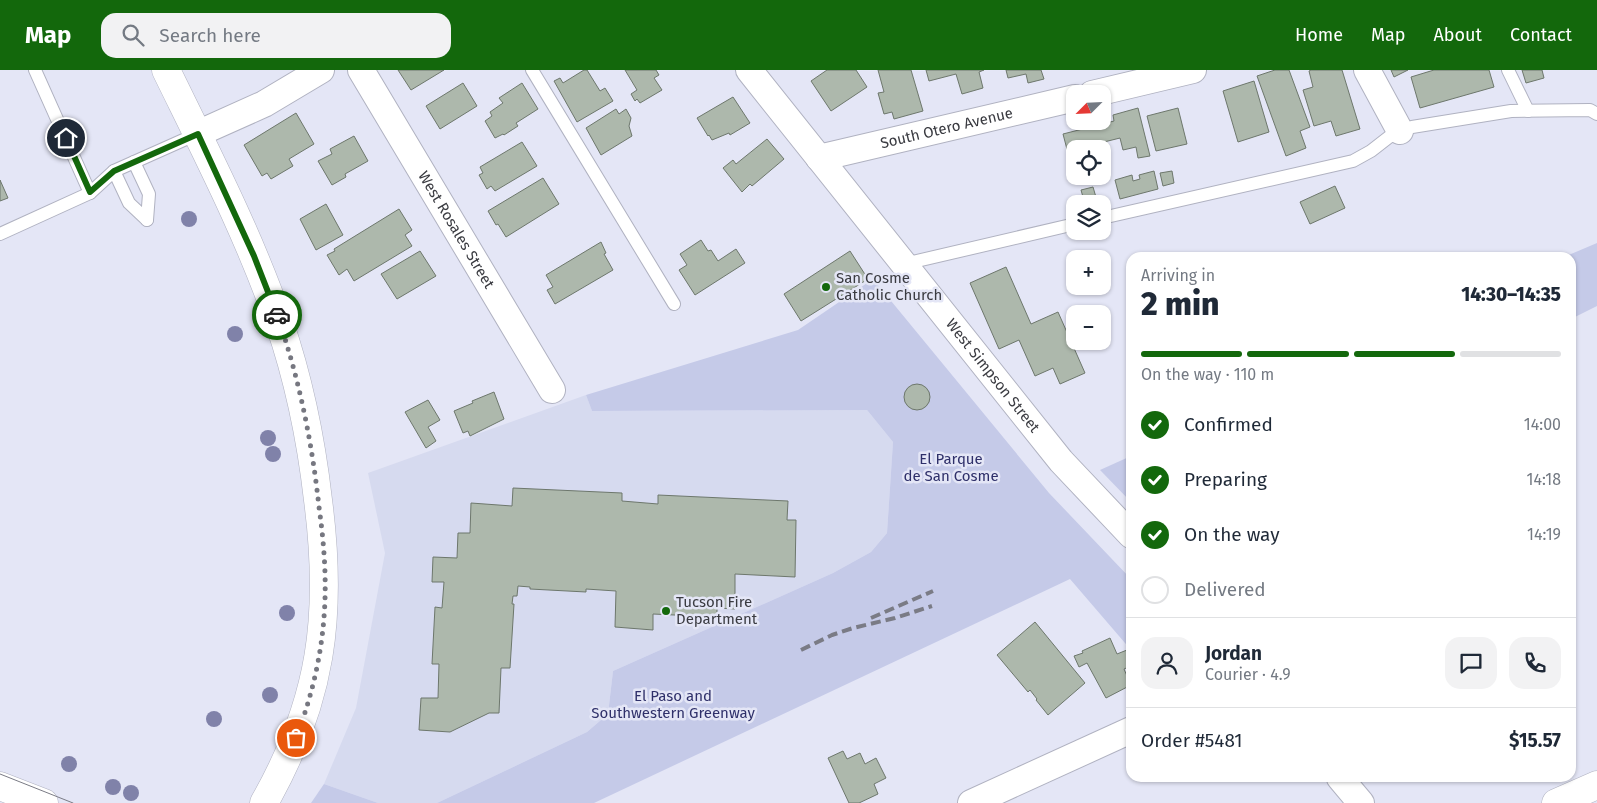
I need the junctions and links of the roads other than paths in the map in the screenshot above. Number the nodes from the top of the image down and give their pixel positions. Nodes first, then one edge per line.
1 (35, 70) edge
2 (166, 70) edge
3 (321, 70) edge
4 (362, 70) edge
5 (532, 70) edge
6 (749, 70) edge
7 (1193, 70) edge
8 (1367, 70) edge
9 (1508, 70) edge
10 (1111, 89) edge
11 (1066, 100) edge
12 (1528, 111) junction
13 (1597, 114) edge
14 (1400, 131) junction
15 (198, 134) junction
16 (819, 158) junction
17 (134, 162) junction
18 (114, 171) junction
19 (90, 192) junction
20 (1111, 216) edge
21 (1066, 226) edge
22 (0, 234) edge
23 (904, 264) junction
24 (674, 304) dead end
25 (552, 390) dead end
26 (1126, 530) edge
27 (1126, 732) edge
28 (1343, 782) edge
29 (1597, 785) edge
30 (0, 786) edge
31 (44, 803) edge
32 (264, 803) edge
33 (971, 803) edge
34 (1361, 803) edge
35 (1556, 803) edge

1 - 19 lane
2 - 15 street
3 - 15 street
4 - 25 street, West Rosales Street
5 - 24 lane
6 - 16 street, West Simpson Street
7 - 10 street
8 - 14 street
9 - 12 lane
11 - 16 street, South Otero Avenue
12 - 13 lane
12 - 14 lane
14 - 20 lane
15 - 17 lane
15 - 32 street
16 - 23 street, West Simpson Street
17 - 18 lane
17 - 18 lane
18 - 19 lane
19 - 22 lane
21 - 23 lane
23 - 26 street, West Simpson Street
27 - 33 street
28 - 34 street
29 - 35 street
30 - 31 street

